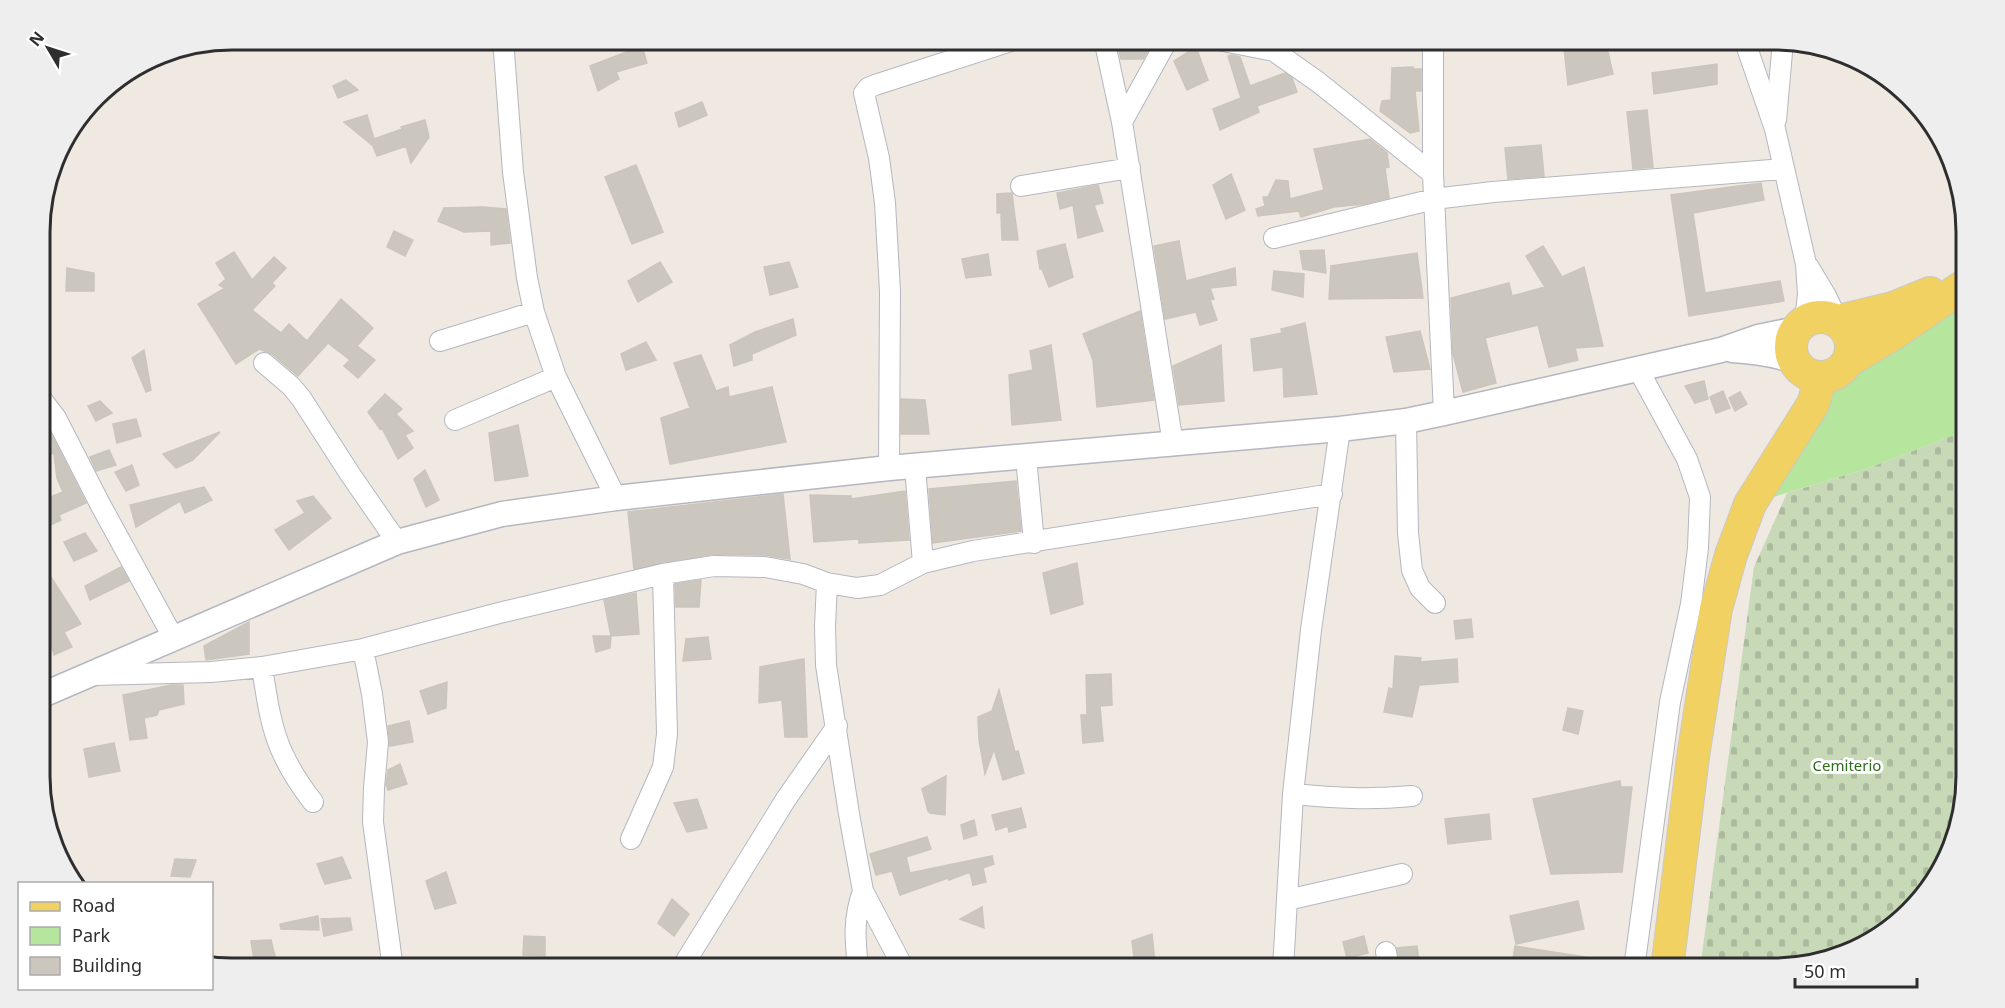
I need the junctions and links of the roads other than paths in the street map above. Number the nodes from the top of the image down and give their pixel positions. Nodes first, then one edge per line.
1 (1106, 49) edge
2 (1162, 49) edge
3 (1280, 49) edge
4 (1433, 49) edge
5 (1747, 49) edge
6 (504, 50) edge
7 (985, 50) edge
8 (1782, 50) edge
9 (1122, 122) junction
10 (1775, 129) junction
11 (1130, 168) junction
12 (1784, 169) junction
13 (1433, 174) junction
14 (1021, 186) dead end
15 (1434, 199) junction
16 (1274, 238) dead end
17 (1806, 264) junction
18 (1956, 284) edge
19 (1956, 291) edge
20 (534, 312) junction
21 (1838, 321) junction
22 (1801, 325) junction
23 (440, 341) dead end
24 (1721, 350) junction
25 (1848, 361) junction
26 (264, 363) dead end
27 (1638, 369) junction
28 (1805, 370) junction
29 (556, 377) junction
30 (50, 410) edge
31 (1444, 413) junction
32 (455, 420) dead end
33 (1406, 421) junction
34 (1340, 429) junction
35 (1173, 444) junction
36 (1026, 457) junction
37 (915, 467) junction
38 (889, 468) junction
39 (1332, 494) junction
40 (616, 498) junction
41 (398, 542) junction
42 (1034, 543) junction
43 (923, 563) junction
44 (663, 574) junction
45 (828, 583) junction
46 (1435, 603) dead end
47 (174, 639) junction
48 (363, 650) junction
49 (262, 667) junction
50 (92, 675) junction
51 (49, 692) edge
52 (837, 726) junction
53 (1293, 794) junction
54 (1412, 796) dead end
55 (313, 802) dead end
56 (632, 838) dead end
57 (1402, 874) dead end
58 (863, 891) junction
59 (1287, 900) junction
60 (392, 958) edge
61 (688, 958) edge
62 (857, 958) edge
63 (898, 958) edge
64 (1284, 958) edge
65 (1635, 958) edge
66 (1668, 958) edge

1 - 9 street
2 - 9 street
3 - 13 street
4 - 13 street
5 - 10 street
6 - 20 street
7 - 38 street
8 - 10 street
9 - 11 street
10 - 12 street
11 - 14 street
11 - 35 street
12 - 15 street
12 - 17 street
13 - 15 street
15 - 16 street
15 - 31 street
17 - 21 street
17 - 22 street
18 - 21 main road
19 - 25 main road
20 - 23 street
20 - 29 street
21 - 22 main road
21 - 25 main road
22 - 24 street
22 - 28 main road
24 - 27 street
24 - 28 street
25 - 28 main road
26 - 41 street
27 - 31 street
27 - 65 street
28 - 66 main road
29 - 32 street
29 - 40 street
30 - 47 street
31 - 33 street
33 - 34 street
33 - 46 street
34 - 35 street
34 - 39 street
35 - 36 street
36 - 37 street
36 - 42 street
37 - 38 street
37 - 43 street
38 - 40 street
39 - 42 street
39 - 53 street
40 - 41 street
41 - 47 street
42 - 43 street
43 - 45 street
44 - 45 street
44 - 48 street
44 - 56 street
45 - 52 street
47 - 50 street
48 - 49 street
48 - 60 street
49 - 50 street
49 - 55 street
50 - 51 street
52 - 58 street
52 - 61 street
53 - 54 street
53 - 59 street
57 - 59 street
58 - 62 street
58 - 63 street
59 - 64 street

